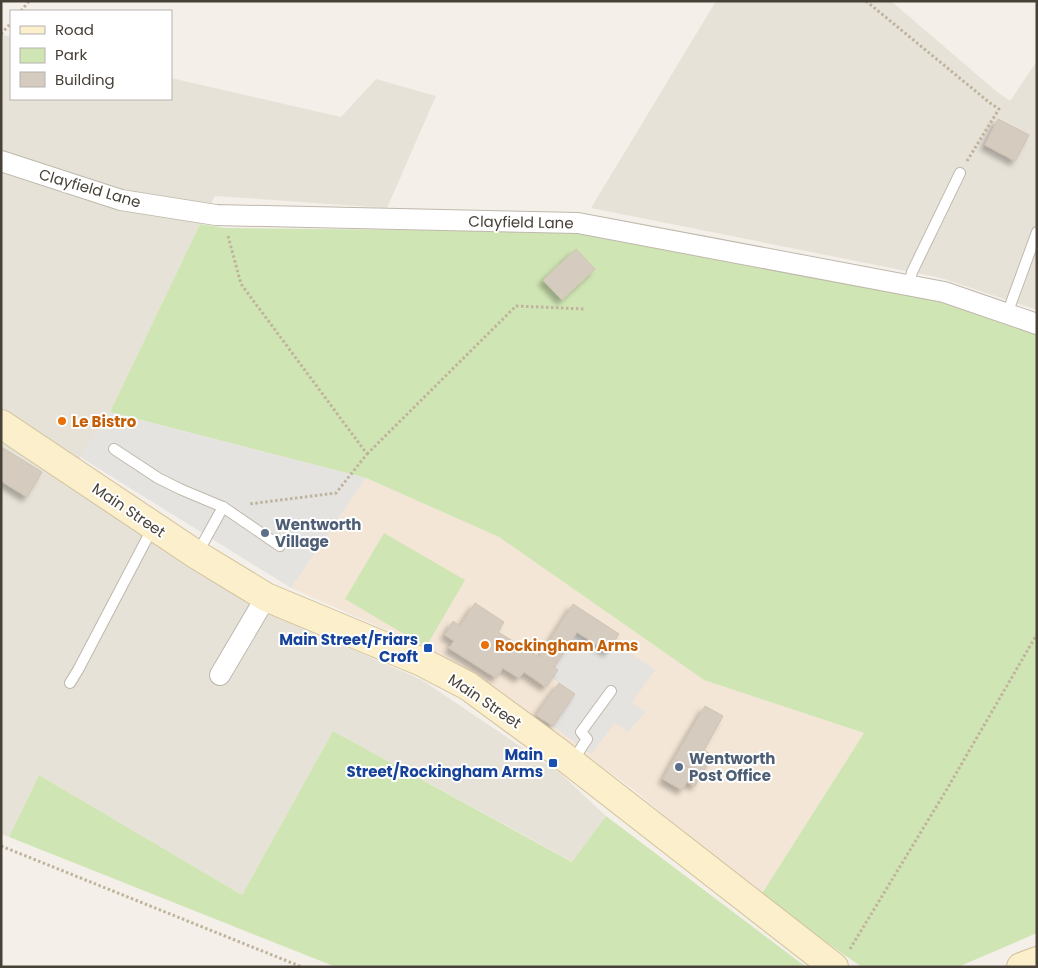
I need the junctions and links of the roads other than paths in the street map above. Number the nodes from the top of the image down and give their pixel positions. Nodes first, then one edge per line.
1 (1, 161) edge
2 (960, 173) road end
3 (1037, 232) edge
4 (909, 285) junction
5 (1007, 314) junction
6 (1037, 324) edge
7 (1, 424) edge
8 (114, 450) dead end
9 (223, 507) junction
10 (153, 526) junction
11 (280, 546) dead end
12 (197, 555) junction
13 (266, 597) junction
14 (220, 675) dead end
15 (70, 683) dead end
16 (611, 691) dead end
17 (571, 763) junction
18 (840, 961) edge
19 (1037, 961) edge
20 (1021, 967) edge

1 - 4 street, Clayfield Lane
2 - 4 lane
3 - 5 lane
4 - 5 street, Clayfield Lane
5 - 6 street, Clayfield Lane
7 - 10 main road, Main Street
8 - 9 lane
9 - 11 lane
9 - 12 lane
10 - 12 main road, Main Street
10 - 15 lane
12 - 13 main road, Main Street
13 - 14 street
13 - 17 main road, Main Street
16 - 17 lane
17 - 18 main road, Main Street
19 - 20 main road

